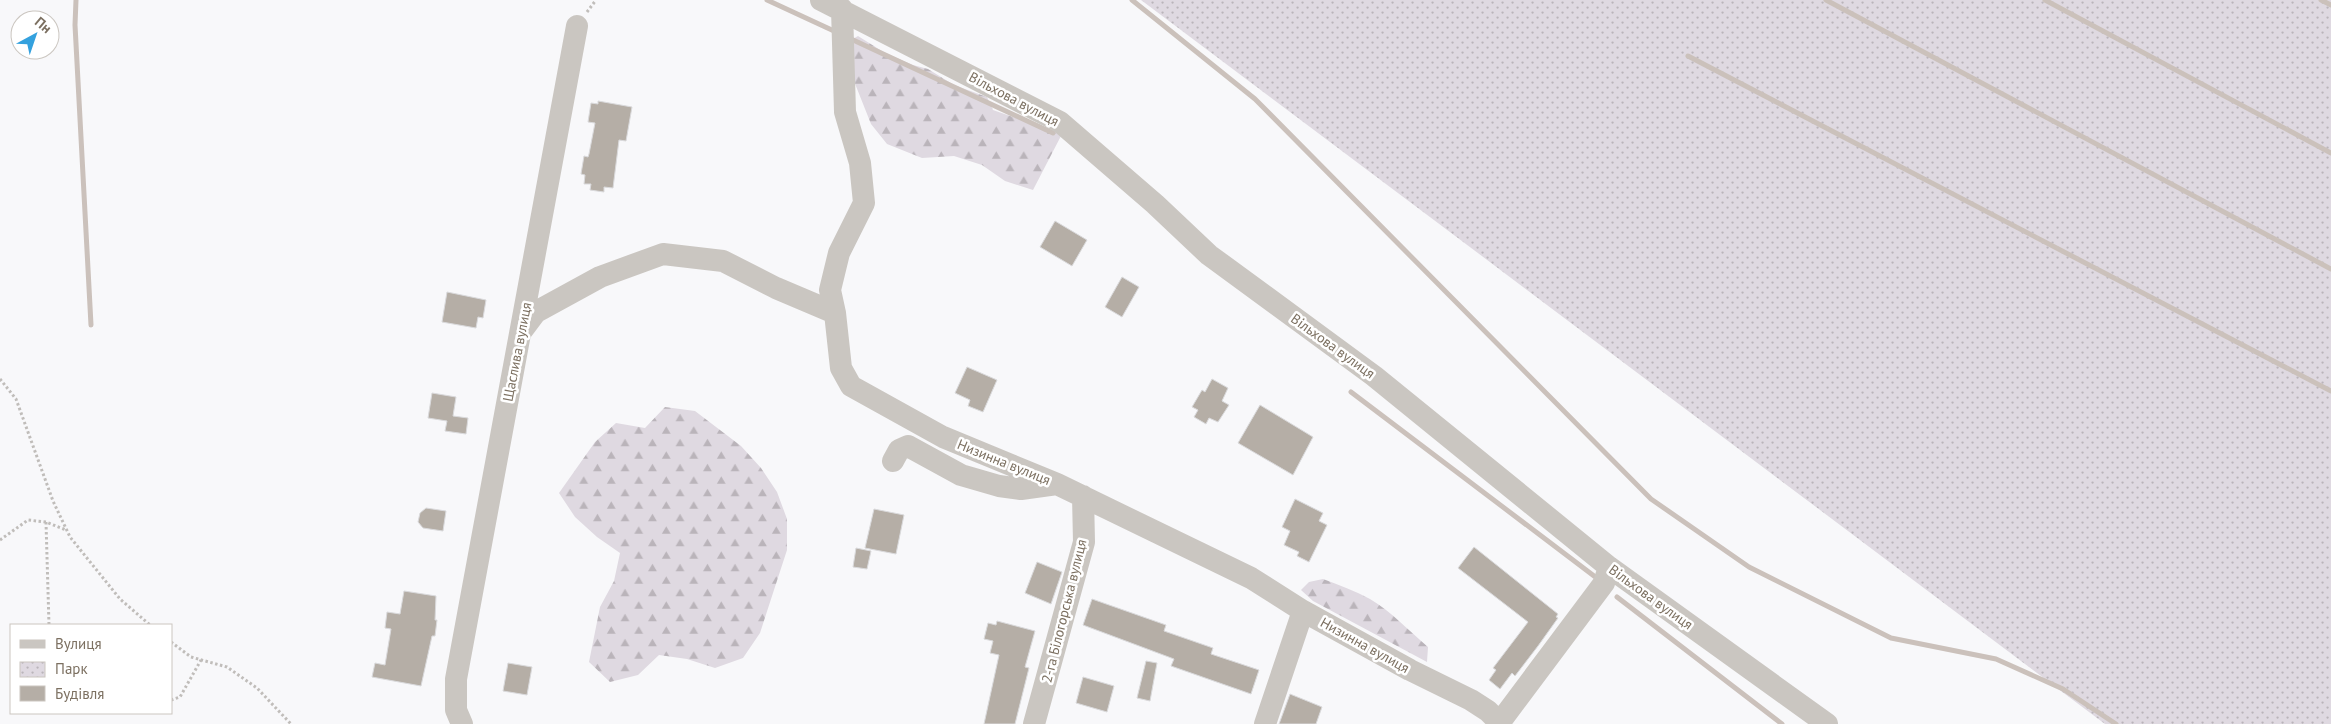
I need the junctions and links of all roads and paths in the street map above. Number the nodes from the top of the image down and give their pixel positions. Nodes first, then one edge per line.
1 (820, 0) edge
2 (842, 9) junction
3 (577, 26) dead end
4 (835, 313) junction
5 (521, 332) junction
6 (0, 379) edge
7 (893, 461) dead end
8 (1057, 484) junction
9 (1083, 496) junction
10 (46, 522) junction
11 (67, 530) junction
12 (0, 540) edge
13 (1609, 567) junction
14 (1303, 611) junction
15 (49, 624) edge
16 (149, 624) edge
17 (172, 643) edge
18 (201, 660) junction
19 (172, 700) edge
20 (1501, 723) edge
21 (291, 724) edge
22 (462, 724) edge
23 (1034, 724) edge
24 (1265, 724) edge
25 (1827, 724) edge

1 - 2 street, Вільхова вулиця
2 - 4 street, Низинна вулиця
2 - 13 street, Вільхова вулиця
3 - 5 street, Щаслива вулиця
4 - 5 street
4 - 8 street, Низинна вулиця
5 - 22 street, Щаслива вулиця
6 - 11 path
7 - 8 street
8 - 9 street, Низинна вулиця
9 - 14 street, Низинна вулиця
9 - 23 street, 2-га Білогорська вулиця
10 - 11 path
10 - 12 path
10 - 15 path
11 - 16 path
13 - 20 street
13 - 25 street, Вільхова вулиця
14 - 20 street, Низинна вулиця
14 - 24 street
17 - 18 path
18 - 19 path
18 - 21 path

